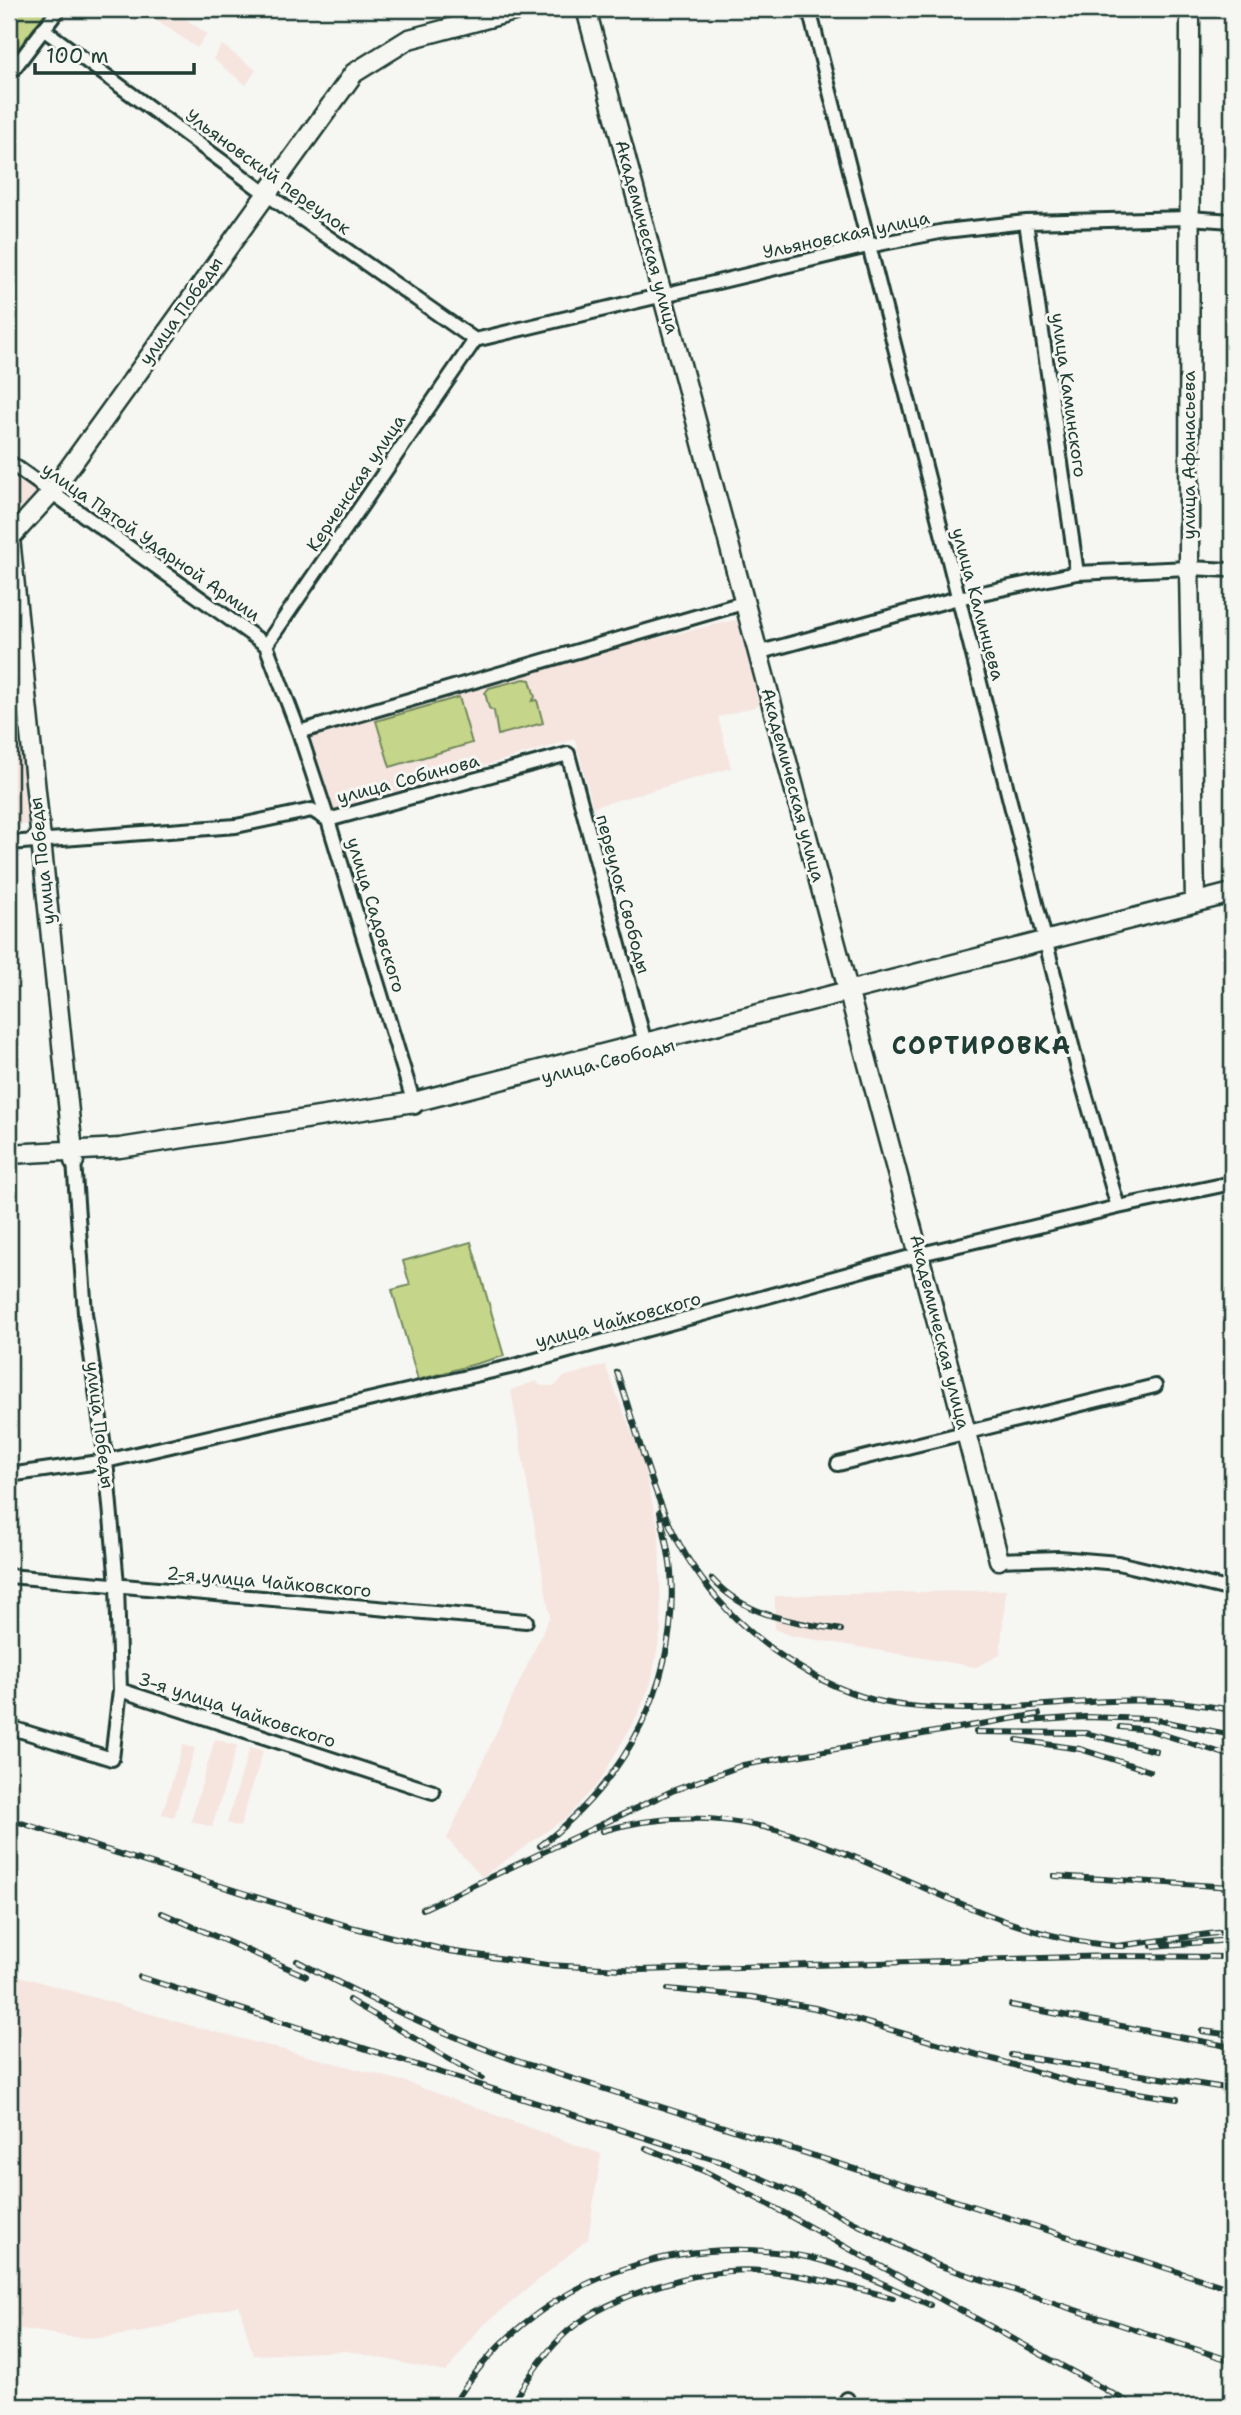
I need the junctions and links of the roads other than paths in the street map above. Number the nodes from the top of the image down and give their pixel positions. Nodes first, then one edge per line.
1 (59, 9) edge
2 (522, 9) edge
3 (586, 9) edge
4 (808, 9) edge
5 (1190, 9) edge
6 (43, 29) junction
7 (9, 75) edge
8 (265, 193) junction
9 (1189, 218) junction
10 (1232, 221) edge
11 (1026, 222) junction
12 (868, 246) junction
13 (662, 296) junction
14 (475, 340) junction
15 (9, 462) edge
16 (51, 493) junction
17 (1189, 568) junction
18 (1232, 570) edge
19 (1077, 573) junction
20 (957, 598) junction
21 (743, 603) junction
22 (266, 645) junction
23 (757, 653) junction
24 (299, 732) junction
25 (568, 754) joint
26 (328, 820) junction
27 (40, 840) junction
28 (9, 843) edge
29 (1232, 893) edge
30 (1195, 901) junction
31 (1049, 943) junction
32 (852, 994) junction
33 (645, 1043) junction
34 (415, 1106) junction
35 (9, 1154) edge
36 (74, 1156) junction
37 (9, 1163) edge
38 (1232, 1183) edge
39 (1118, 1207) junction
40 (921, 1254) junction
41 (1155, 1386) dead end
42 (966, 1431) junction
43 (106, 1461) junction
44 (838, 1464) dead end
45 (9, 1475) edge
46 (999, 1560) joint
47 (9, 1576) edge
48 (117, 1584) junction
49 (1232, 1590) edge
50 (526, 1621) dead end
51 (120, 1689) junction
52 (9, 1727) edge
53 (433, 1793) dead end

1 - 6 street
2 - 8 street, улица Победы
3 - 13 street, Академическая улица
4 - 12 street, улица Калинцева
5 - 9 street, улица Афанасьева
6 - 7 street
6 - 8 street, Ульяновский переулок
8 - 14 street, Ульяновский переулок
8 - 16 street, улица Победы
9 - 10 street, Ульяновская улица
9 - 11 street, Ульяновская улица
9 - 17 street, улица Афанасьева
11 - 12 street, Ульяновская улица
11 - 19 street, улица Каминского
12 - 13 street, Ульяновская улица
12 - 20 street, улица Калинцева
13 - 14 street, Ульяновская улица
13 - 21 street, Академическая улица
14 - 22 street, Керченская улица
15 - 16 street, улица Пятой Ударной Армии
16 - 22 street, улица Пятой Ударной Армии
16 - 27 street, улица Победы
17 - 18 street
17 - 19 street
17 - 30 street, улица Афанасьева
19 - 20 street
20 - 23 street
20 - 31 street, улица Калинцева
21 - 23 street, Академическая улица
21 - 24 street
22 - 24 street, улица Пятой Ударной Армии
23 - 32 street, Академическая улица
24 - 26 street, улица Садовского
25 - 26 street, улица Собинова
25 - 33 street, переулок Свободы
26 - 27 street, улица Собинова
26 - 34 street, улица Садовского
27 - 28 street, улица Собинова
27 - 36 street, улица Победы
29 - 30 street, улица Свободы
30 - 31 street, улица Свободы
31 - 32 street, улица Свободы
31 - 39 street, улица Калинцева
32 - 33 street, улица Свободы
32 - 34 street, улица Свободы
32 - 40 street, Академическая улица
33 - 34 street, улица Свободы
34 - 36 street, улица Свободы
35 - 36 street, улица Свободы
36 - 37 street, улица Свободы
36 - 43 street, улица Победы
38 - 39 street, улица Чайковского
39 - 40 street, улица Чайковского
40 - 42 street, Академическая улица
40 - 43 street, улица Чайковского
41 - 42 street
42 - 44 street
42 - 46 street, Академическая улица
43 - 45 street, улица Чайковского
43 - 48 street, улица Победы
46 - 49 street
47 - 48 street, 2-я улица Чайковского
48 - 50 street, 2-я улица Чайковского
48 - 51 street, улица Победы
51 - 52 street, 3-я улица Чайковского
51 - 53 street, 3-я улица Чайковского

